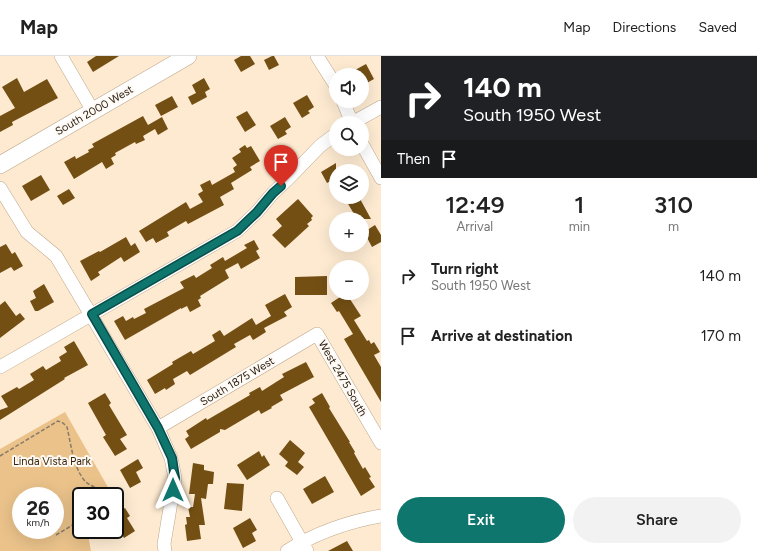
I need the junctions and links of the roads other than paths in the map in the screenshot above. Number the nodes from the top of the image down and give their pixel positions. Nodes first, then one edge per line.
1 (61, 56) edge
2 (188, 56) edge
3 (318, 56) edge
4 (329, 74) edge
5 (381, 107) edge
6 (93, 111) junction
7 (365, 116) edge
8 (329, 139) edge
9 (369, 156) edge
10 (0, 165) edge
11 (381, 178) edge
12 (0, 188) edge
13 (92, 314) junction
14 (317, 334) joint
15 (0, 367) edge
16 (158, 428) junction
17 (381, 443) edge
18 (277, 498) dead end
19 (381, 516) edge
20 (305, 546) edge
21 (165, 551) edge
22 (287, 551) edge

1 - 6 street
2 - 6 main road, South 2000 West
3 - 4 street
5 - 7 street
6 - 10 main road, South 2000 West
8 - 13 street
9 - 11 street
12 - 13 street
13 - 15 street
13 - 16 street
14 - 16 street, South 1875 West
14 - 17 street, West 2475 South
16 - 21 street
18 - 20 street
19 - 20 street
20 - 22 street

